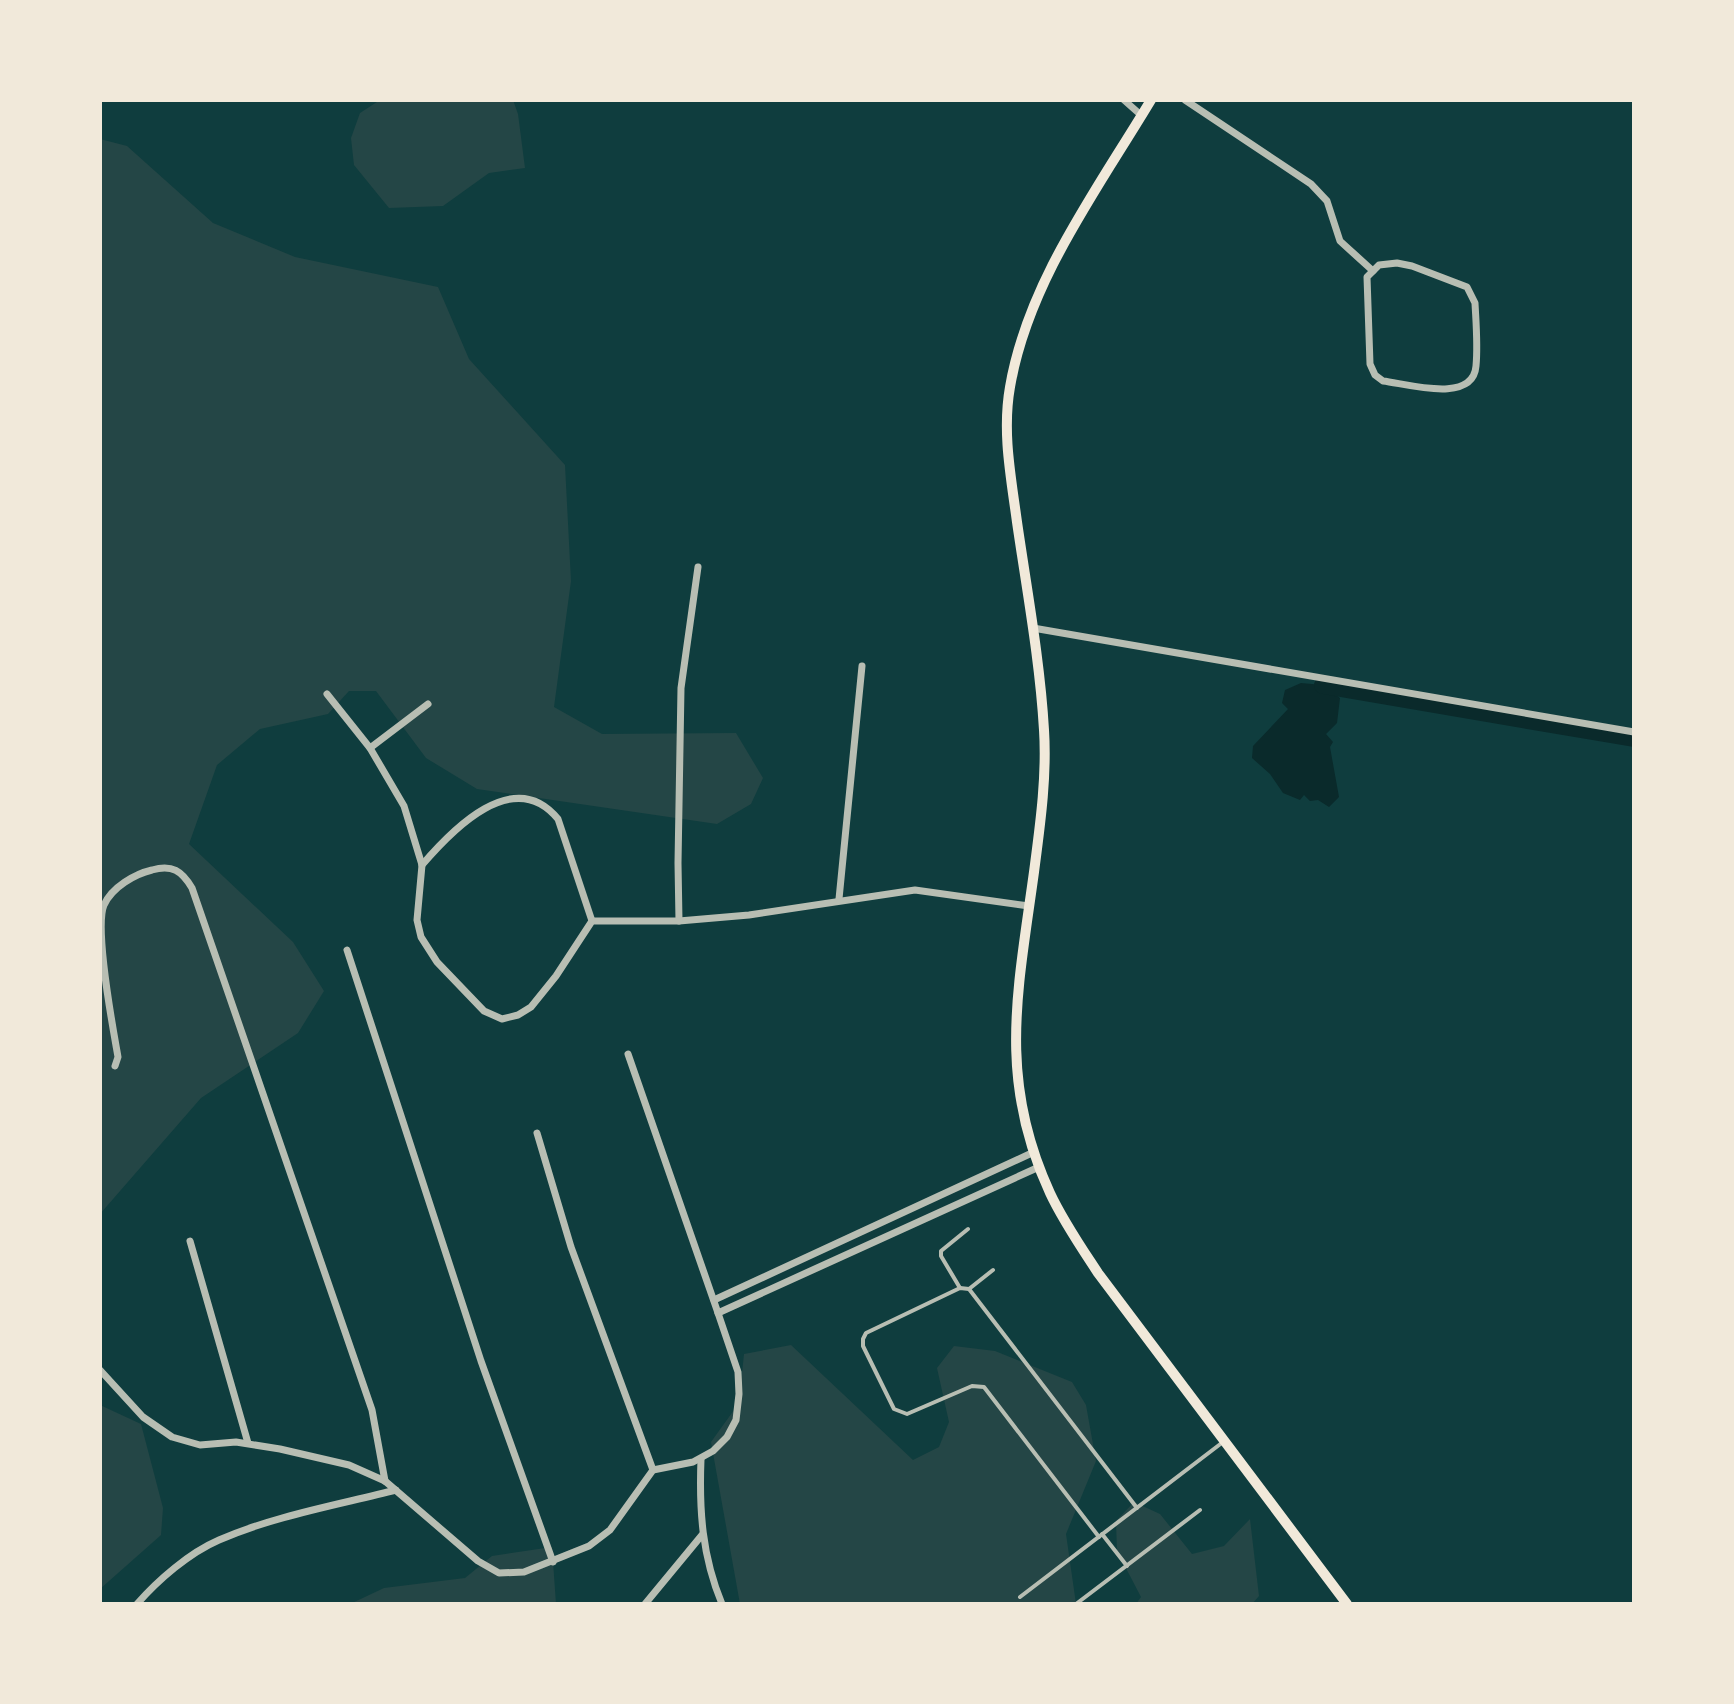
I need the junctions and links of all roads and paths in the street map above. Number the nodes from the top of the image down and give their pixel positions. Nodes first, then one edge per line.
1 (1124, 100) edge
2 (1151, 100) edge
3 (1185, 100) edge
4 (1142, 116) junction
5 (1373, 271) junction
6 (698, 567) dead end
7 (1033, 628) junction
8 (862, 666) dead end
9 (327, 694) dead end
10 (428, 704) dead end
11 (1634, 732) edge
12 (370, 748) junction
13 (422, 865) junction
14 (104, 898) edge
15 (839, 899) junction
16 (1029, 906) junction
17 (592, 921) junction
18 (679, 921) junction
19 (347, 950) dead end
20 (628, 1054) dead end
21 (115, 1066) dead end
22 (537, 1133) dead end
23 (1034, 1152) junction
24 (1039, 1167) junction
25 (968, 1229) dead end
26 (190, 1241) dead end
27 (993, 1270) dead end
28 (960, 1288) junction
29 (969, 1289) junction
30 (714, 1300) junction
31 (718, 1313) junction
32 (100, 1370) edge
33 (1225, 1441) junction
34 (248, 1443) junction
35 (701, 1459) junction
36 (653, 1470) junction
37 (385, 1481) junction
38 (396, 1490) junction
39 (1137, 1508) junction
40 (1200, 1510) dead end
41 (702, 1535) junction
42 (1100, 1536) junction
43 (553, 1562) junction
44 (1127, 1566) junction
45 (1020, 1597) dead end
46 (137, 1604) edge
47 (645, 1604) edge
48 (722, 1604) edge
49 (1076, 1604) edge
50 (1347, 1604) edge

1 - 4 street
2 - 4 main road
3 - 5 street
4 - 7 main road
5 - 5 street
6 - 18 street
7 - 11 street
7 - 16 main road
8 - 15 street
9 - 12 street
10 - 12 street
12 - 13 street
13 - 17 street
13 - 17 street
14 - 21 street
14 - 37 street
15 - 16 street
15 - 18 street
16 - 23 main road
17 - 18 street
19 - 43 street
20 - 30 street
22 - 36 street
23 - 24 main road
23 - 30 street
24 - 31 street
24 - 33 main road
25 - 28 lane
26 - 34 street
27 - 29 lane
28 - 29 lane
28 - 42 lane
29 - 39 lane
30 - 31 street
31 - 35 street
32 - 34 street
33 - 39 lane
33 - 50 main road
34 - 37 street
35 - 36 street
35 - 41 street
36 - 43 street
37 - 38 street
38 - 43 street
38 - 46 street
39 - 42 lane
40 - 44 lane
41 - 47 street
41 - 48 street
42 - 44 lane
42 - 45 lane
44 - 49 lane

